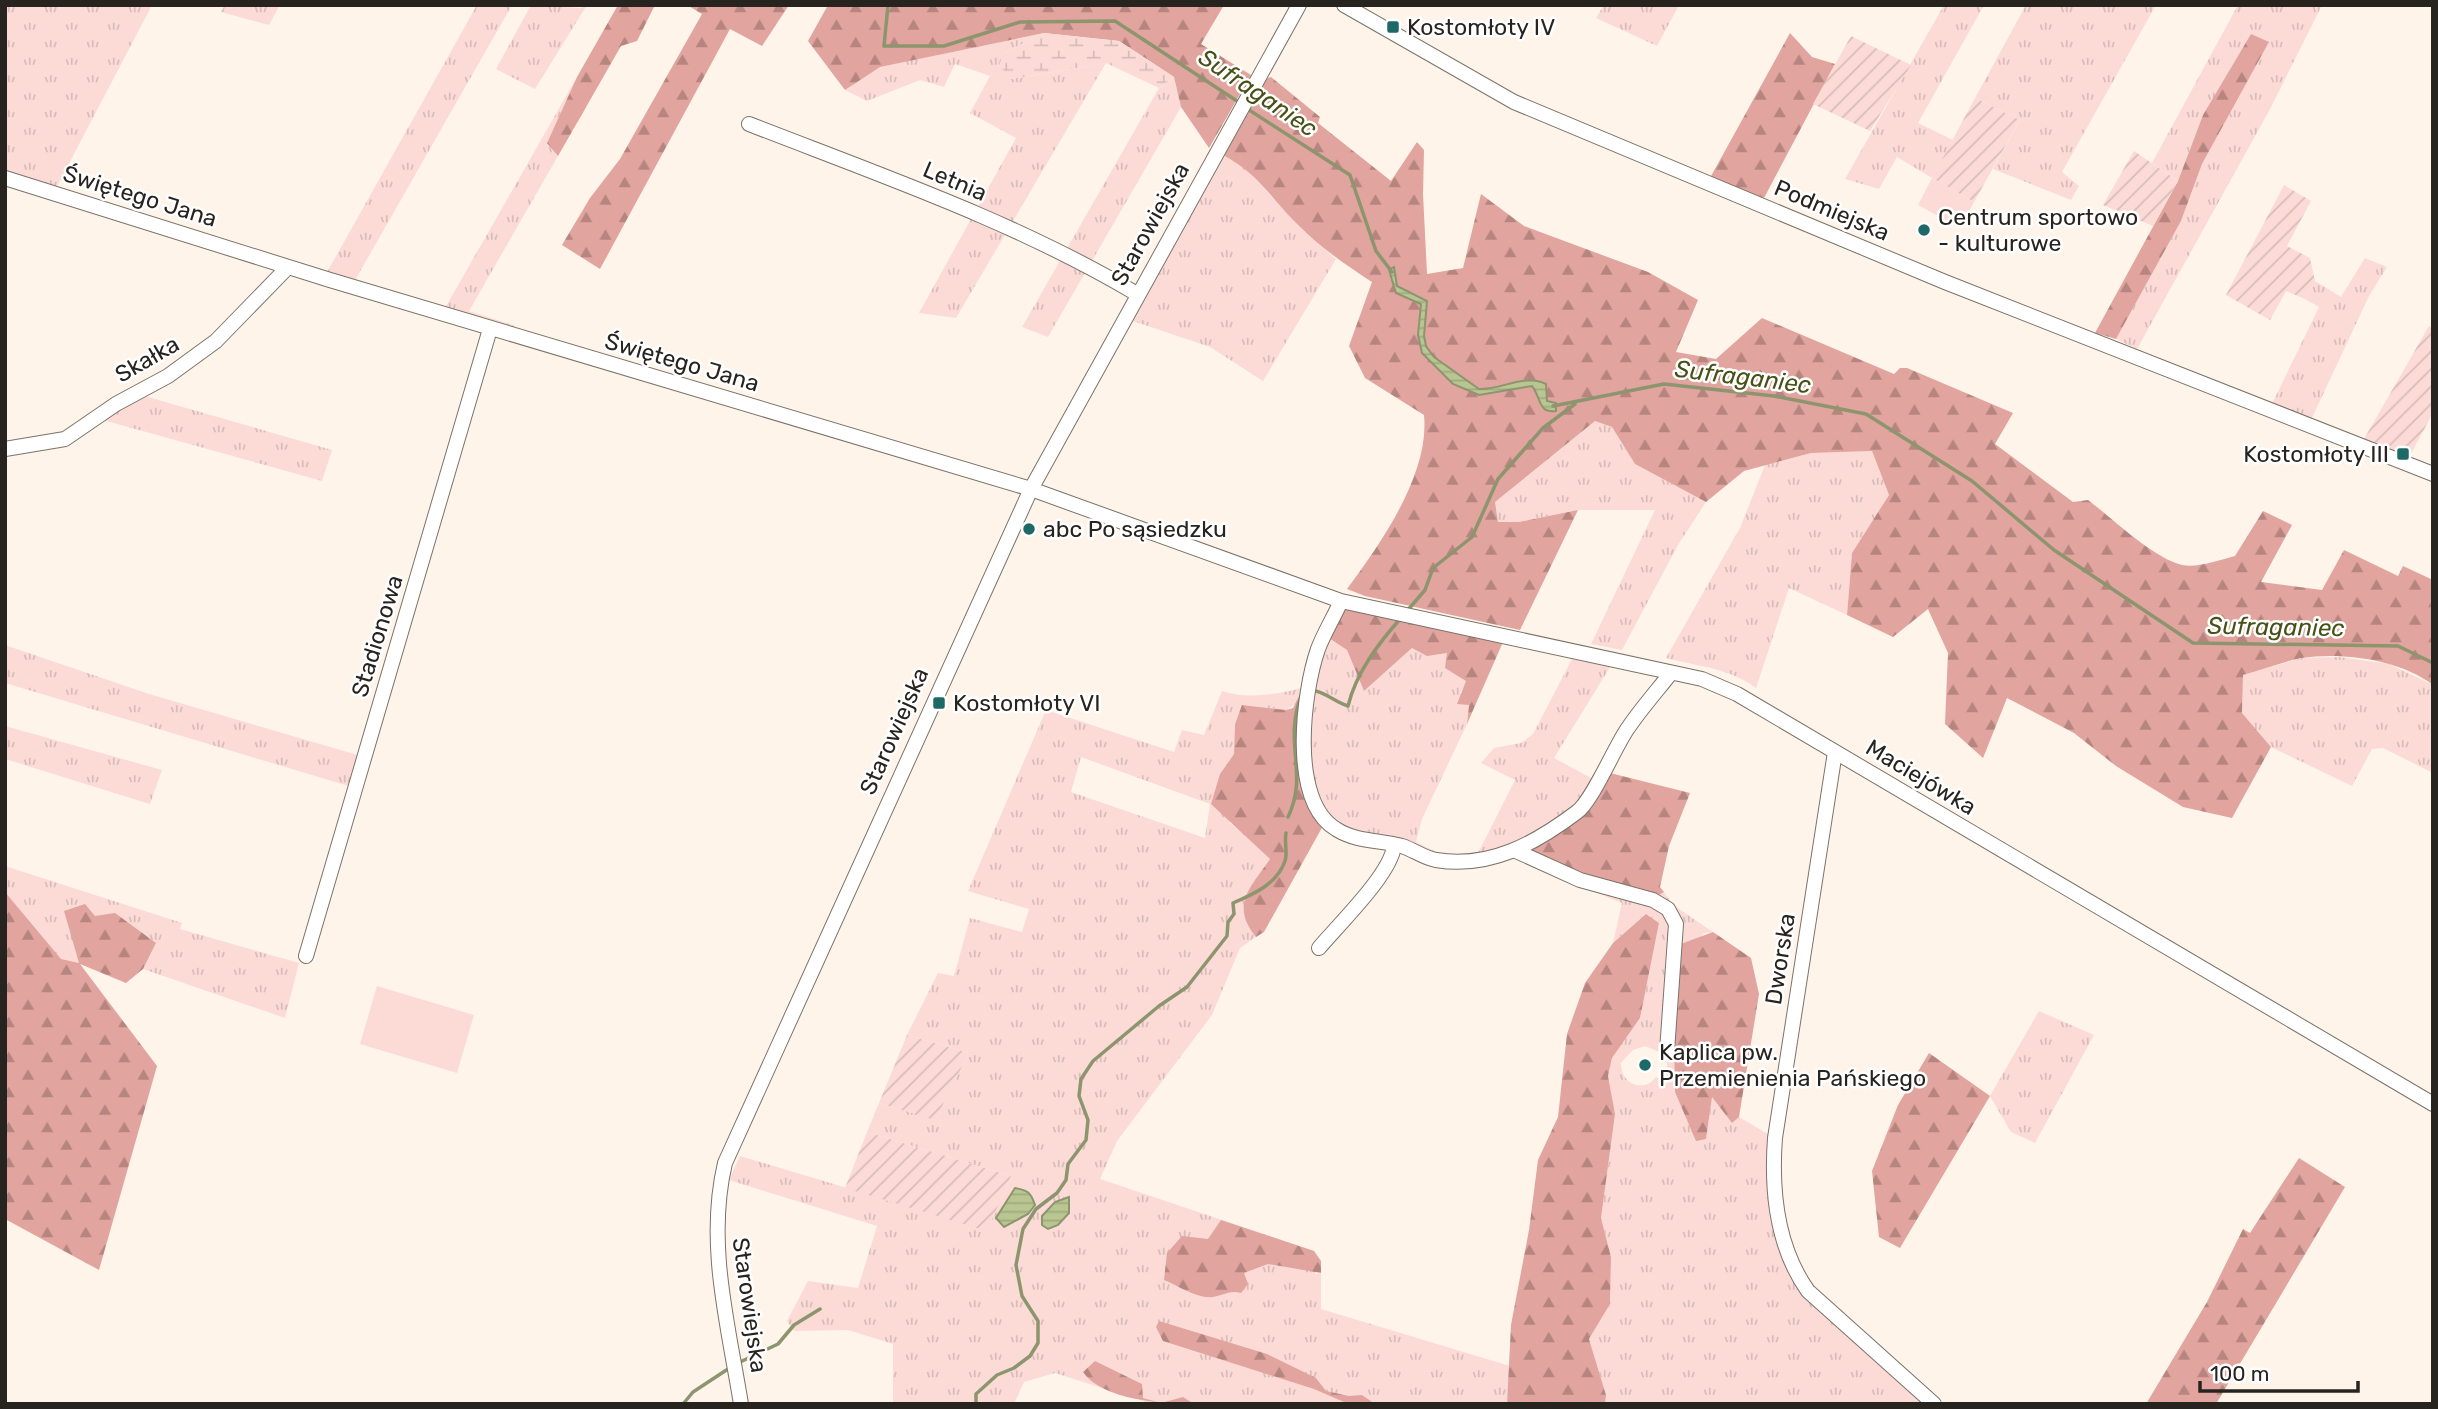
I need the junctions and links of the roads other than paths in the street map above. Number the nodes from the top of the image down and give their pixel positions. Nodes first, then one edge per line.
1 (1300, 5) edge
2 (1344, 5) edge
3 (749, 124) dead end
4 (5, 178) edge
5 (288, 267) junction
6 (1137, 294) junction
7 (490, 329) junction
8 (5, 449) edge
9 (2433, 474) edge
10 (1031, 489) junction
11 (1342, 601) junction
12 (1671, 673) junction
13 (1835, 752) junction
14 (1395, 845) junction
15 (1516, 851) junction
16 (1319, 948) dead end
17 (306, 956) dead end
18 (1667, 1051) dead end
19 (2433, 1104) edge
20 (741, 1404) edge
21 (1934, 1404) edge

1 - 6 street, Starowiejska
2 - 9 street, Podmiejska
3 - 6 street, Letnia
4 - 5 street, Świętego Jana
5 - 7 street, Świętego Jana
5 - 8 street, Skałka
6 - 10 street, Starowiejska
7 - 10 street, Świętego Jana
7 - 17 street, Stadionowa
10 - 11 street, Świętego Jana
10 - 20 street, Starowiejska
11 - 12 street, Maciejówka
11 - 14 street
12 - 13 street, Maciejówka
12 - 15 street
13 - 19 street, Maciejówka
13 - 21 street, Dworska
14 - 15 street
14 - 16 street
15 - 18 street

